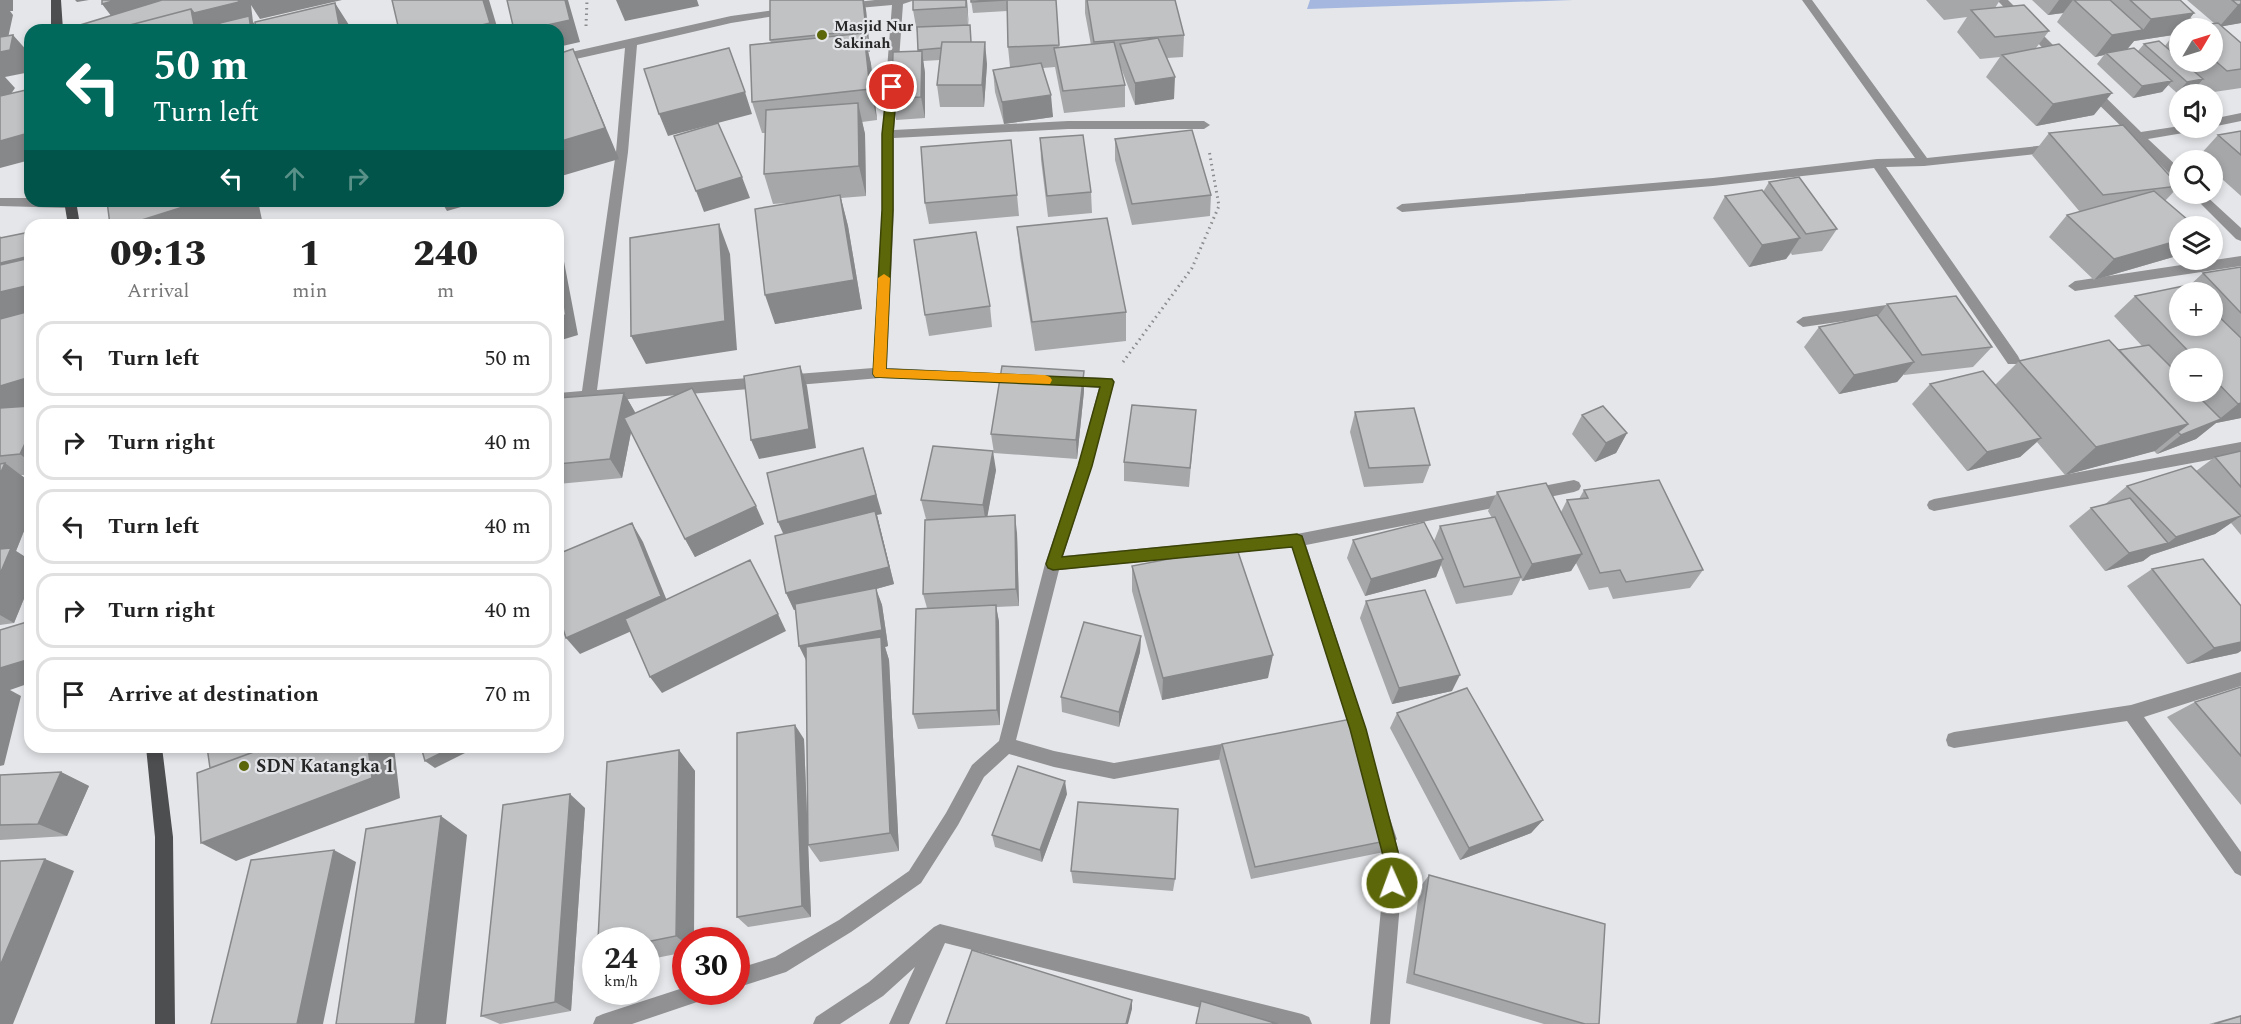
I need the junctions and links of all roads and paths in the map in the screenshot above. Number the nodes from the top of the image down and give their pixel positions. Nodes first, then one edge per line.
1 (56, 0) edge
2 (2002, 0) edge
3 (2163, 0) edge
4 (904, 1) edge
5 (1807, 1) edge
6 (830, 8) edge
7 (807, 10) edge
8 (2185, 18) edge
9 (57, 24) edge
10 (631, 44) junction
11 (564, 57) edge
12 (2066, 65) edge
13 (2082, 81) edge
14 (2241, 117) edge
15 (2223, 121) edge
16 (1204, 125) joint
17 (2169, 132) edge
18 (888, 134) junction
19 (2138, 137) junction
20 (2103, 142) edge
21 (2068, 146) edge
22 (1924, 162) junction
23 (1877, 164) junction
24 (2169, 167) edge
25 (0, 202) edge
26 (24, 202) edge
27 (2207, 204) edge
28 (1402, 208) dead end
29 (2241, 236) edge
30 (2241, 261) edge
31 (2075, 286) dead end
32 (1915, 306) edge
33 (1803, 322) dead end
34 (2013, 360) dead end
35 (880, 374) junction
36 (1107, 382) junction
37 (590, 395) junction
38 (564, 398) edge
39 (2241, 448) edge
40 (1574, 486) dead end
41 (1934, 505) dead end
42 (1297, 540) junction
43 (1053, 564) junction
44 (2241, 679) edge
45 (2131, 712) junction
46 (1335, 733) edge
47 (1954, 740) dead end
48 (1006, 745) junction
49 (1253, 747) edge
50 (155, 753) edge
51 (1379, 809) edge
52 (2241, 867) edge
53 (940, 933) junction
54 (750, 974) edge
55 (672, 1001) edge
56 (165, 1024) edge
57 (603, 1024) edge
58 (823, 1024) edge
59 (899, 1024) edge
60 (1302, 1024) edge
61 (1380, 1024) edge

1 - 9 main road
2 - 12 street
3 - 8 street
4 - 6 street
4 - 18 street
5 - 22 street
7 - 10 street
10 - 11 street
10 - 37 street
13 - 19 street
14 - 15 street
16 - 18 street
16 - 36 path
17 - 19 street
18 - 35 street
19 - 20 street
19 - 24 street
21 - 22 street
22 - 23 street
23 - 28 street
23 - 34 street
25 - 26 street
27 - 29 street
30 - 31 street
32 - 33 street
35 - 36 street
35 - 37 street
36 - 43 street
37 - 38 street
39 - 41 street
40 - 42 street
42 - 43 street
42 - 46 street
43 - 48 street
44 - 45 street
45 - 47 street
45 - 52 street
48 - 49 street
48 - 54 street
50 - 56 main road
51 - 61 street
53 - 58 street
53 - 59 street
53 - 60 street
55 - 57 street

